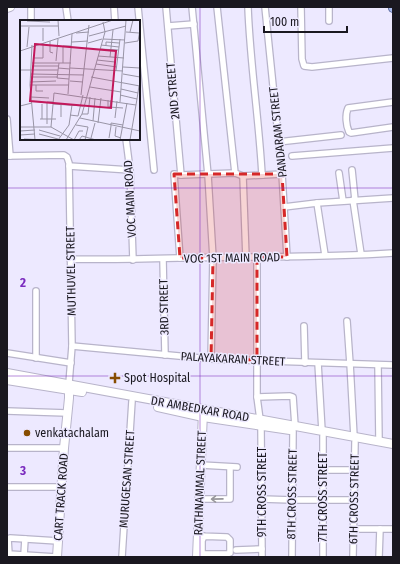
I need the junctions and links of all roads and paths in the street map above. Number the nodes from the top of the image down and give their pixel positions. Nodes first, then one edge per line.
1 (10, 7) edge
2 (31, 7) edge
3 (66, 7) edge
4 (114, 7) edge
5 (138, 7) edge
6 (166, 7) edge
7 (192, 7) edge
8 (217, 7) edge
9 (248, 7) edge
10 (266, 7) edge
11 (300, 7) edge
12 (329, 7) edge
13 (7, 8) edge
14 (31, 20) edge
15 (68, 20) edge
16 (115, 20) edge
17 (139, 20) edge
18 (329, 21) dead end
19 (194, 24) junction
20 (168, 26) junction
21 (140, 27) edge
22 (393, 58) edge
23 (393, 102) edge
24 (7, 119) edge
25 (393, 128) edge
26 (341, 135) dead end
27 (126, 140) edge
28 (278, 142) junction
29 (393, 148) edge
30 (9, 156) edge
31 (292, 156) dead end
32 (70, 166) junction
33 (130, 170) junction
34 (154, 170) dead end
35 (352, 170) dead end
36 (235, 173) junction
37 (339, 173) dead end
38 (282, 174) junction
39 (181, 175) junction
40 (208, 175) junction
41 (262, 175) junction
42 (243, 176) junction
43 (393, 198) edge
44 (354, 200) junction
45 (343, 201) junction
46 (317, 203) junction
47 (284, 207) junction
48 (393, 253) edge
49 (361, 254) junction
50 (324, 255) junction
51 (257, 257) junction
52 (287, 257) junction
53 (180, 258) junction
54 (213, 258) junction
55 (246, 258) junction
56 (70, 259) junction
57 (163, 259) junction
58 (133, 260) junction
59 (36, 291) dead end
60 (347, 321) dead end
61 (304, 326) dead end
62 (72, 346) junction
63 (7, 353) edge
64 (165, 355) junction
65 (36, 358) junction
66 (211, 359) junction
67 (256, 360) junction
68 (71, 363) junction
69 (305, 363) junction
70 (318, 363) junction
71 (350, 364) junction
72 (378, 364) junction
73 (393, 364) edge
74 (7, 373) edge
75 (7, 380) edge
76 (69, 386) junction
77 (257, 397) junction
78 (132, 401) junction
79 (7, 411) edge
80 (67, 413) junction
81 (203, 413) junction
82 (261, 423) junction
83 (294, 428) junction
84 (323, 434) junction
85 (354, 439) junction
86 (379, 441) junction
87 (393, 444) edge
88 (7, 448) edge
89 (64, 448) junction
90 (393, 449) edge
91 (201, 465) junction
92 (230, 467) junction
93 (237, 467) dead end
94 (323, 470) junction
95 (354, 470) junction
96 (7, 487) edge
97 (61, 487) junction
98 (262, 498) junction
99 (200, 499) junction
100 (292, 500) junction
101 (323, 500) junction
102 (354, 500) junction
103 (353, 529) junction
104 (380, 529) junction
105 (393, 529) edge
106 (201, 536) junction
107 (25, 539) junction
108 (58, 541) junction
109 (262, 549) junction
110 (236, 550) dead end
111 (24, 555) junction
112 (56, 557) edge
113 (122, 557) edge
114 (198, 557) edge
115 (262, 557) edge
116 (292, 557) edge
117 (323, 557) edge
118 (353, 557) edge
119 (379, 557) edge

1 - 13 main road
2 - 14 street
3 - 15 street
4 - 16 street
5 - 17 street
6 - 20 street, 2ND STREET
7 - 19 street
8 - 36 street
9 - 41 street
10 - 28 street, PANDARAM STREET
11 - 22 street
12 - 18 street
19 - 20 street
19 - 40 street
20 - 39 street, 2ND STREET
21 - 34 street
23 - 25 street
24 - 30 street
26 - 28 street
27 - 33 street, VOC MAIN ROAD
28 - 38 street, PANDARAM STREET
29 - 31 street
30 - 32 street
32 - 33 street
32 - 56 street, MUTHUVEL STREET
33 - 58 street, VOC MAIN ROAD
35 - 44 street
36 - 40 street
36 - 42 street
37 - 45 street
38 - 41 street
38 - 47 street, PANDARAM STREET
39 - 40 street
39 - 53 street
40 - 54 street
41 - 42 street
42 - 55 street
43 - 44 street
44 - 45 street
44 - 49 street
45 - 46 street
46 - 47 street
46 - 50 street
47 - 52 street, PANDARAM STREET
48 - 49 street, VOC 1ST MAIN ROAD
49 - 50 street, VOC 1ST MAIN ROAD
50 - 52 street, VOC 1ST MAIN ROAD
51 - 52 street, VOC 1ST MAIN ROAD
51 - 55 street, VOC 1ST MAIN ROAD
51 - 67 street, 9TH CROSS STREET
53 - 54 street, VOC 1ST MAIN ROAD
53 - 57 street, VOC 1ST MAIN ROAD
54 - 55 street, VOC 1ST MAIN ROAD
54 - 66 street
56 - 58 street, VOC 1ST MAIN ROAD
56 - 62 street, MUTHUVEL STREET
57 - 58 street, VOC 1ST MAIN ROAD
57 - 64 street, 3RD STREET
59 - 65 street
60 - 71 street, 6TH CROSS STREET
61 - 69 street
62 - 64 street, PALAYAKARAN STREET
62 - 68 street, MUTHUVEL STREET
63 - 65 street
64 - 66 street, PALAYAKARAN STREET
65 - 68 street
66 - 67 street, PALAYAKARAN STREET
67 - 69 street, PALAYAKARAN STREET
67 - 77 street, 9TH CROSS STREET
68 - 76 street, MUTHUVEL STREET
69 - 70 street, PALAYAKARAN STREET
70 - 71 street, PALAYAKARAN STREET
70 - 84 street, 7TH CROSS STREET
71 - 72 street, PALAYAKARAN STREET
71 - 85 street, 6TH CROSS STREET
72 - 73 street, PALAYAKARAN STREET
72 - 86 street
74 - 76 main road, DR AMBEDKAR ROAD
75 - 76 main road
76 - 78 main road, DR AMBEDKAR ROAD
76 - 80 main road, CART TRACK ROAD
76 - 81 main road, DR AMBEDKAR ROAD
77 - 82 street, 9TH CROSS STREET
77 - 83 street, 8TH CROSS STREET
78 - 81 main road, DR AMBEDKAR ROAD
78 - 113 street, MURUGESAN STREET
79 - 80 street
80 - 89 main road, CART TRACK ROAD
81 - 82 main road, DR AMBEDKAR ROAD
81 - 91 main road, RATHNAMMAL STREET
82 - 83 main road, DR AMBEDKAR ROAD
82 - 98 street, 9TH CROSS STREET
83 - 84 main road, DR AMBEDKAR ROAD
83 - 100 street, 8TH CROSS STREET
84 - 85 main road, DR AMBEDKAR ROAD
84 - 94 street, 7TH CROSS STREET
85 - 86 main road, DR AMBEDKAR ROAD
85 - 90 main road, DR AMBEDKAR ROAD
85 - 95 street, 6TH CROSS STREET
86 - 87 main road, DR AMBEDKAR ROAD
88 - 89 street
89 - 97 main road, CART TRACK ROAD
91 - 92 street
91 - 99 main road, RATHNAMMAL STREET
92 - 93 street
92 -> 99 street
94 - 95 street
94 - 101 street, 7TH CROSS STREET
95 - 102 street, 6TH CROSS STREET
96 - 97 street
97 - 108 main road, CART TRACK ROAD
98 - 100 street
98 - 109 street, 9TH CROSS STREET
99 - 106 main road, RATHNAMMAL STREET
100 - 101 street
100 - 116 street, 8TH CROSS STREET
101 - 102 street
101 - 117 street, 7TH CROSS STREET
102 - 103 street, 6TH CROSS STREET
103 - 104 street
103 - 118 street, 6TH CROSS STREET
104 - 105 street
104 - 119 street
106 - 106 street
106 - 114 main road, RATHNAMMAL STREET
107 - 108 street
107 - 111 street
107 - 111 street
108 - 112 main road, CART TRACK ROAD
109 - 110 street
109 - 115 street, 9TH CROSS STREET
111 - 112 street

